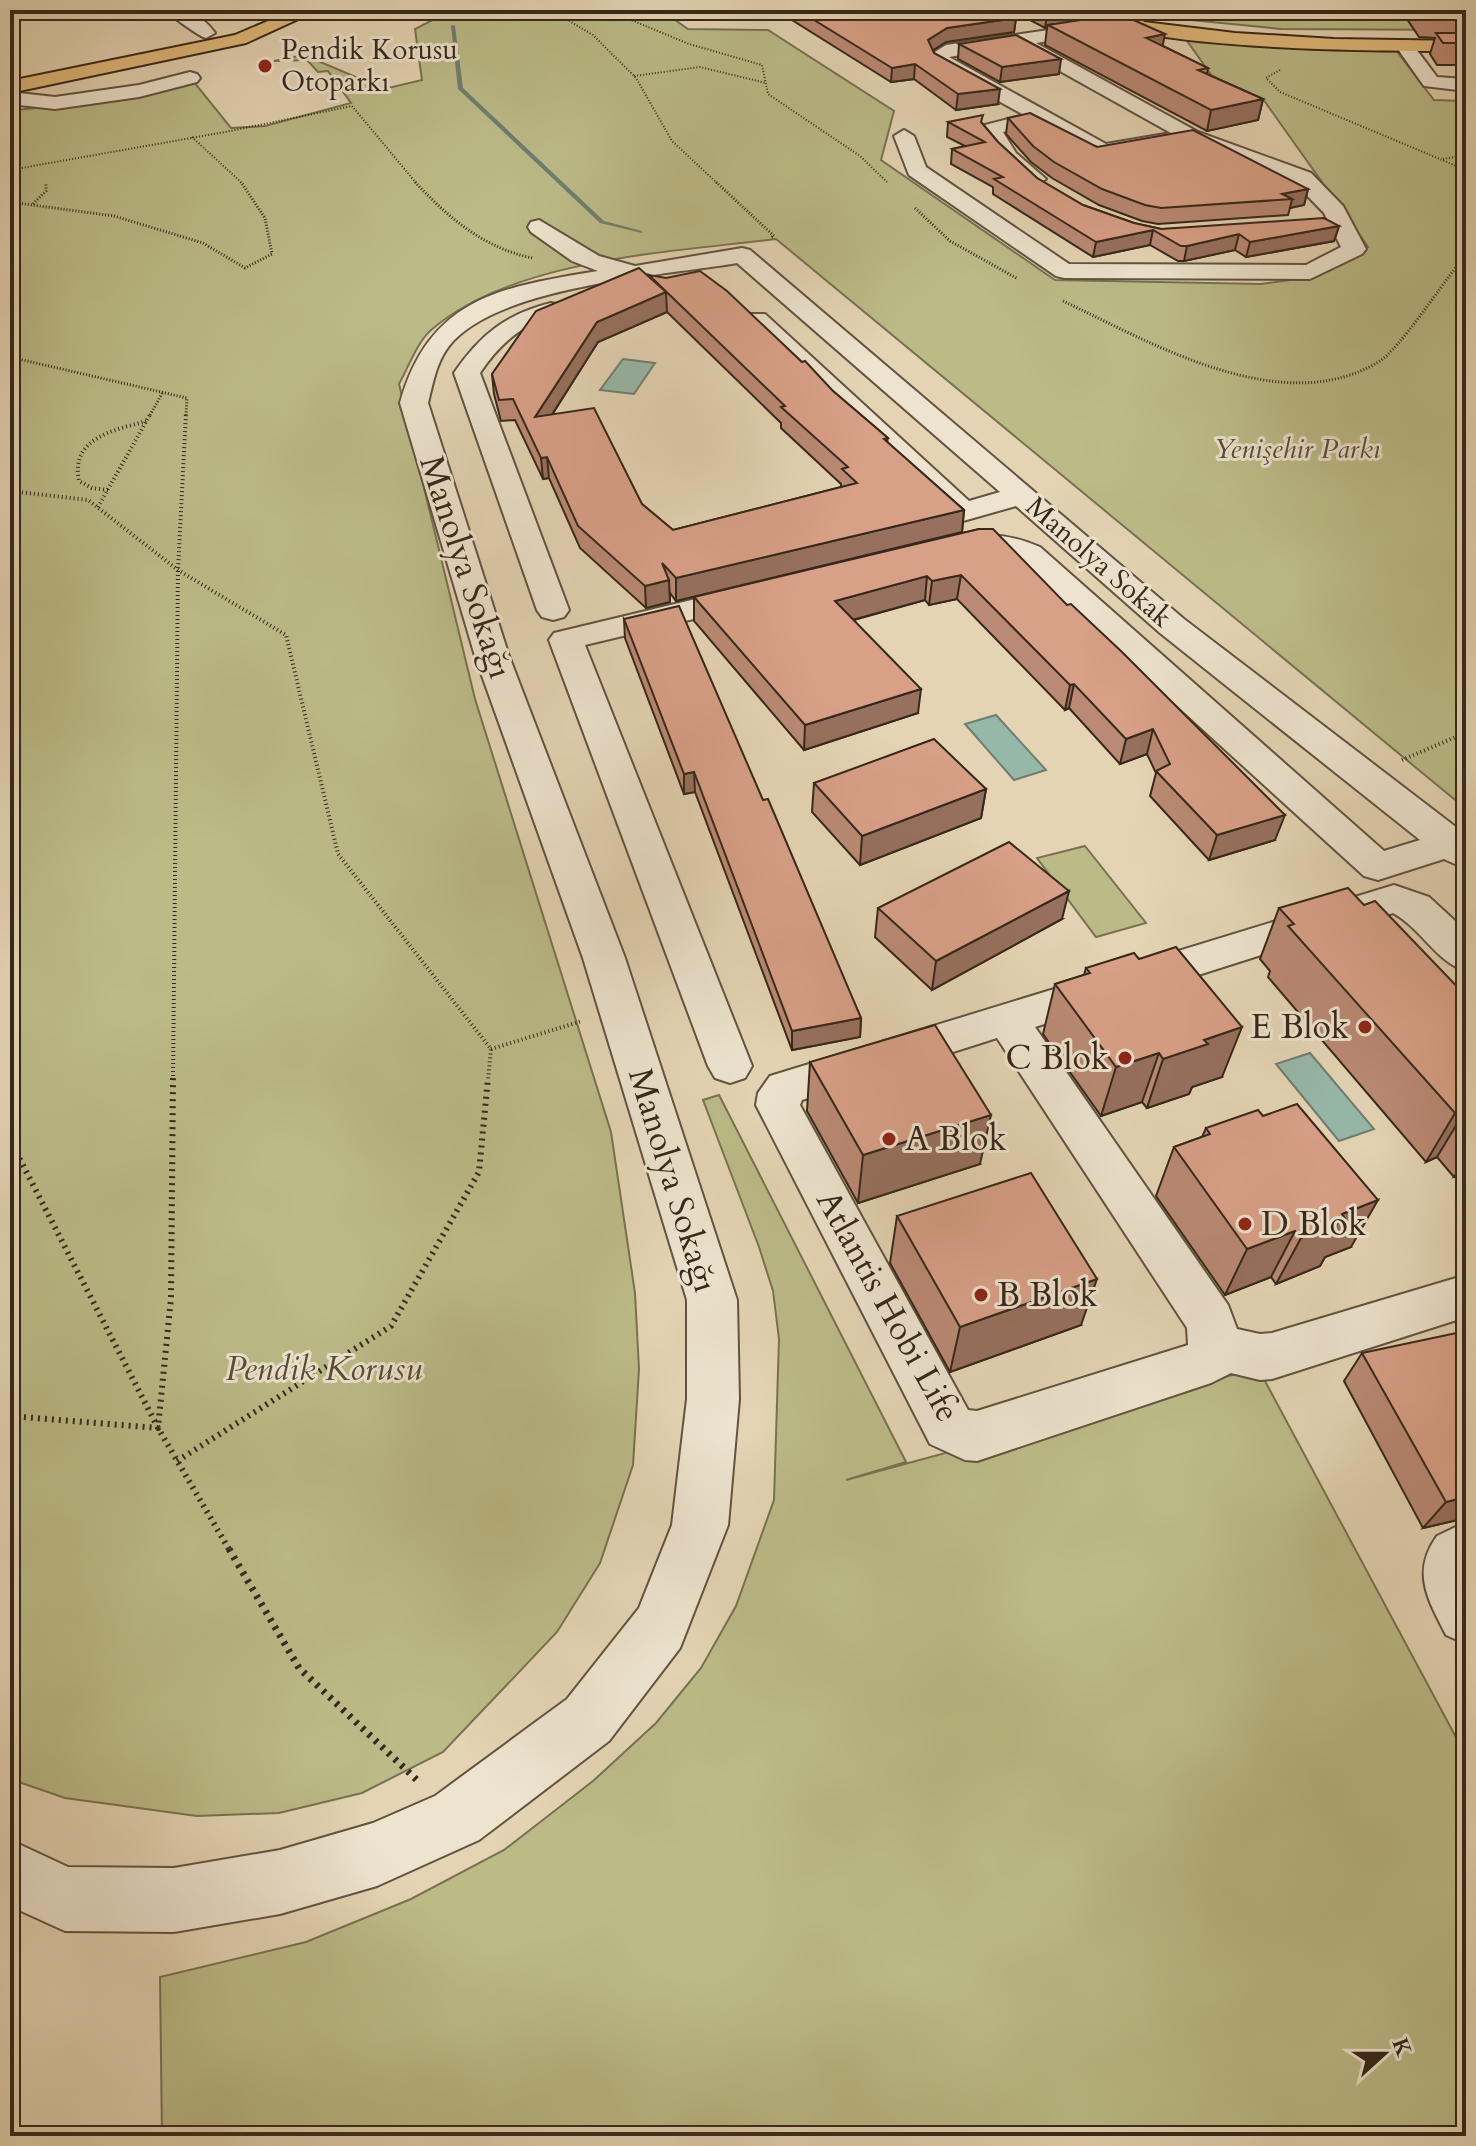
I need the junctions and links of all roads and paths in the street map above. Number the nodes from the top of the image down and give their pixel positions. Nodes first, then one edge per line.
1 (174, 10) edge
2 (265, 10) edge
3 (309, 10) edge
4 (551, 10) edge
5 (1089, 10) edge
6 (1127, 18) edge
7 (958, 32) edge
8 (1016, 32) junction
9 (206, 33) junction
10 (1466, 39) edge
11 (1321, 44) junction
12 (982, 45) junction
13 (1404, 45) junction
14 (1466, 46) edge
15 (10, 71) edge
16 (634, 76) junction
17 (190, 78) dead end
18 (1086, 80) junction
19 (766, 83) dead end
20 (1058, 84) dead end
21 (1466, 85) edge
22 (10, 87) edge
23 (1029, 88) dead end
24 (1000, 93) junction
25 (10, 98) edge
26 (1044, 116) junction
27 (191, 136) junction
28 (904, 136) dead end
29 (1191, 136) junction
30 (1466, 155) edge
31 (1443, 159) junction
32 (10, 170) edge
33 (1466, 170) edge
34 (46, 184) dead end
35 (1049, 188) edge
36 (10, 202) edge
37 (33, 205) junction
38 (1338, 222) junction
39 (1308, 224) edge
40 (1466, 246) edge
41 (637, 273) junction
42 (732, 282) junction
43 (560, 285) junction
44 (1466, 285) edge
45 (10, 357) edge
46 (163, 392) junction
47 (147, 421) junction
48 (108, 490) junction
49 (10, 491) edge
50 (1023, 495) junction
51 (98, 507) junction
52 (915, 556) edge
53 (178, 570) junction
54 (778, 589) edge
55 (553, 610) dead end
56 (1466, 625) edge
57 (1466, 659) edge
58 (1466, 724) edge
59 (1364, 776) junction
60 (1459, 850) edge
61 (1466, 956) edge
62 (620, 1009) junction
63 (1006, 1018) junction
64 (491, 1049) junction
65 (730, 1066) dead end
66 (10, 1140) edge
67 (1466, 1296) edge
68 (1214, 1346) junction
69 (10, 1416) edge
70 (158, 1428) junction
71 (177, 1461) junction
72 (457, 1818) junction
73 (10, 1872) edge

1 - 9 street
2 - 9 main road
3 - 22 main road
4 - 16 path
5 - 6 main road
6 - 8 street
6 - 10 main road
6 - 11 main road
7 - 12 street
8 - 12 street
8 - 18 street
9 - 15 main road
11 - 13 main road
11 - 31 path
12 - 24 street
13 - 14 main road
13 - 21 street
16 - 19 path
16 - 42 path
17 - 25 street
18 - 20 street
18 - 29 street
23 - 24 street
24 - 26 street
26 - 29 street
26 - 35 street
27 - 32 path
27 - 37 path
27 - 43 path
28 - 38 street
29 - 38 street
30 - 31 path
31 - 33 path
34 - 37 path
36 - 37 path
38 - 39 street
40 - 44 path
41 - 42 street, Manolya Sokağı
41 - 43 street, Manolya Sokağı
41 - 43 street
42 - 50 street, Manolya Sokak
42 - 50 street
42 - 55 street
43 - 62 street, Manolya Sokağı
45 - 46 path
46 - 47 path
46 - 53 path
47 - 48 path
47 - 48 path
48 - 51 path
49 - 51 path
50 - 59 street, Manolya Sokak
51 - 53 path
52 - 60 street
53 - 64 path
53 - 70 path
54 - 65 street
56 - 57 path
58 - 59 path
59 - 60 street, Manolya Sokak
61 - 63 street, Atlantis Hobi Life
62 - 64 path
62 - 72 street, Manolya Sokağı
63 - 68 street
63 - 68 street, Atlantis Hobi Life
64 - 71 path
66 - 70 path
67 - 68 street
69 - 70 path
70 - 71 path
71 - 72 path
72 - 73 street, Manolya Sokağı

